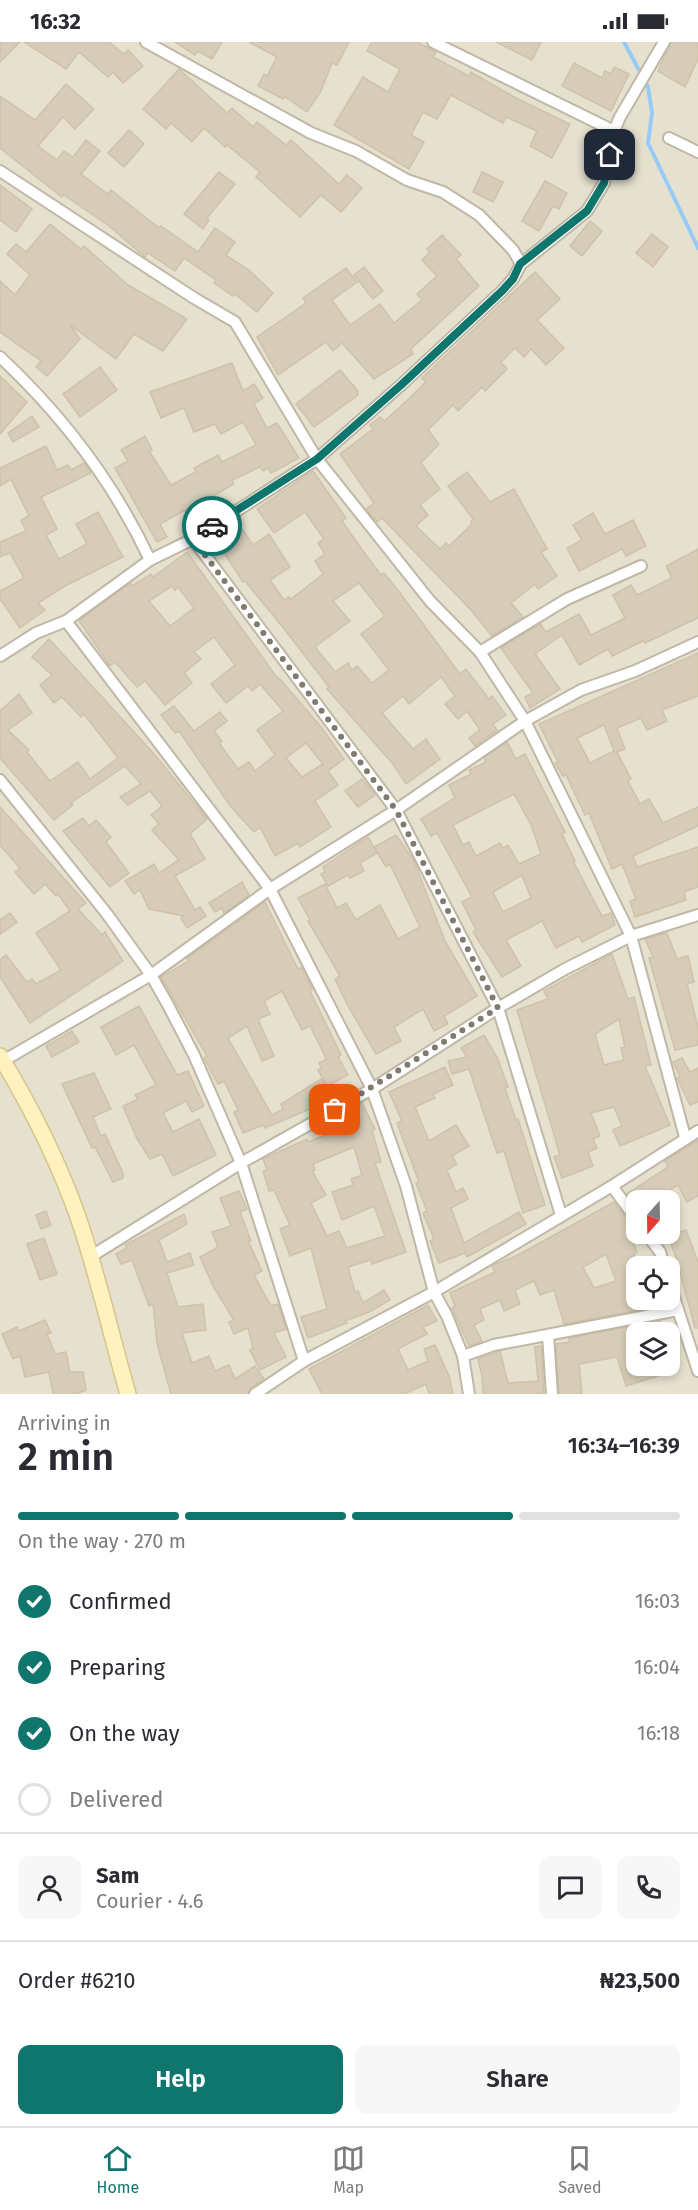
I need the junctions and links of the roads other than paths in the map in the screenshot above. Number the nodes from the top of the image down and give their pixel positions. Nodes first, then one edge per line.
1 (146, 42) edge
2 (434, 42) edge
3 (661, 46) edge
4 (614, 131) junction
5 (669, 138) dead end
6 (698, 152) edge
7 (0, 171) edge
8 (520, 264) junction
9 (0, 357) edge
10 (317, 459) junction
11 (193, 539) junction
12 (150, 560) junction
13 (640, 566) dead end
14 (66, 621) junction
15 (698, 642) edge
16 (480, 652) junction
17 (0, 656) edge
18 (525, 721) junction
19 (0, 780) edge
20 (396, 810) junction
21 (270, 889) junction
22 (698, 915) edge
23 (631, 936) junction
24 (151, 975) junction
25 (498, 1008) junction
26 (2, 1059) edge
27 (372, 1089) junction
28 (698, 1131) edge
29 (685, 1137) junction
30 (241, 1163) junction
31 (612, 1186) junction
32 (626, 1205) edge
33 (561, 1215) junction
34 (90, 1257) junction
35 (434, 1292) junction
36 (678, 1310) joint
37 (548, 1335) junction
38 (463, 1356) junction
39 (304, 1362) junction
40 (698, 1371) edge
41 (128, 1394) edge
42 (255, 1394) edge
43 (470, 1394) edge
44 (552, 1394) edge

1 - 8 street
2 - 4 street
3 - 4 street
4 - 8 street
5 - 6 street
7 - 10 street
8 - 10 street
9 - 12 street
10 - 11 street
10 - 16 street
11 - 12 street
11 - 20 street
12 - 14 street
13 - 16 street
14 - 17 street
14 - 21 street
15 - 18 street
16 - 18 street
18 - 20 street
18 - 23 street
19 - 24 street
20 - 21 street
20 - 25 street
21 - 24 street
21 - 27 street
22 - 23 street
23 - 25 street
23 - 29 street
24 - 26 street
24 - 30 street
25 - 27 street
25 - 33 street
26 - 34 street
27 - 30 street
27 - 35 street
28 - 29 street
29 - 31 street
30 - 34 street
30 - 39 street
31 - 32 street
31 - 33 street
33 - 35 street
34 - 41 street
35 - 38 street
35 - 39 street
36 - 37 street
36 - 40 street
37 - 38 street
37 - 44 street
38 - 43 street
39 - 42 street

